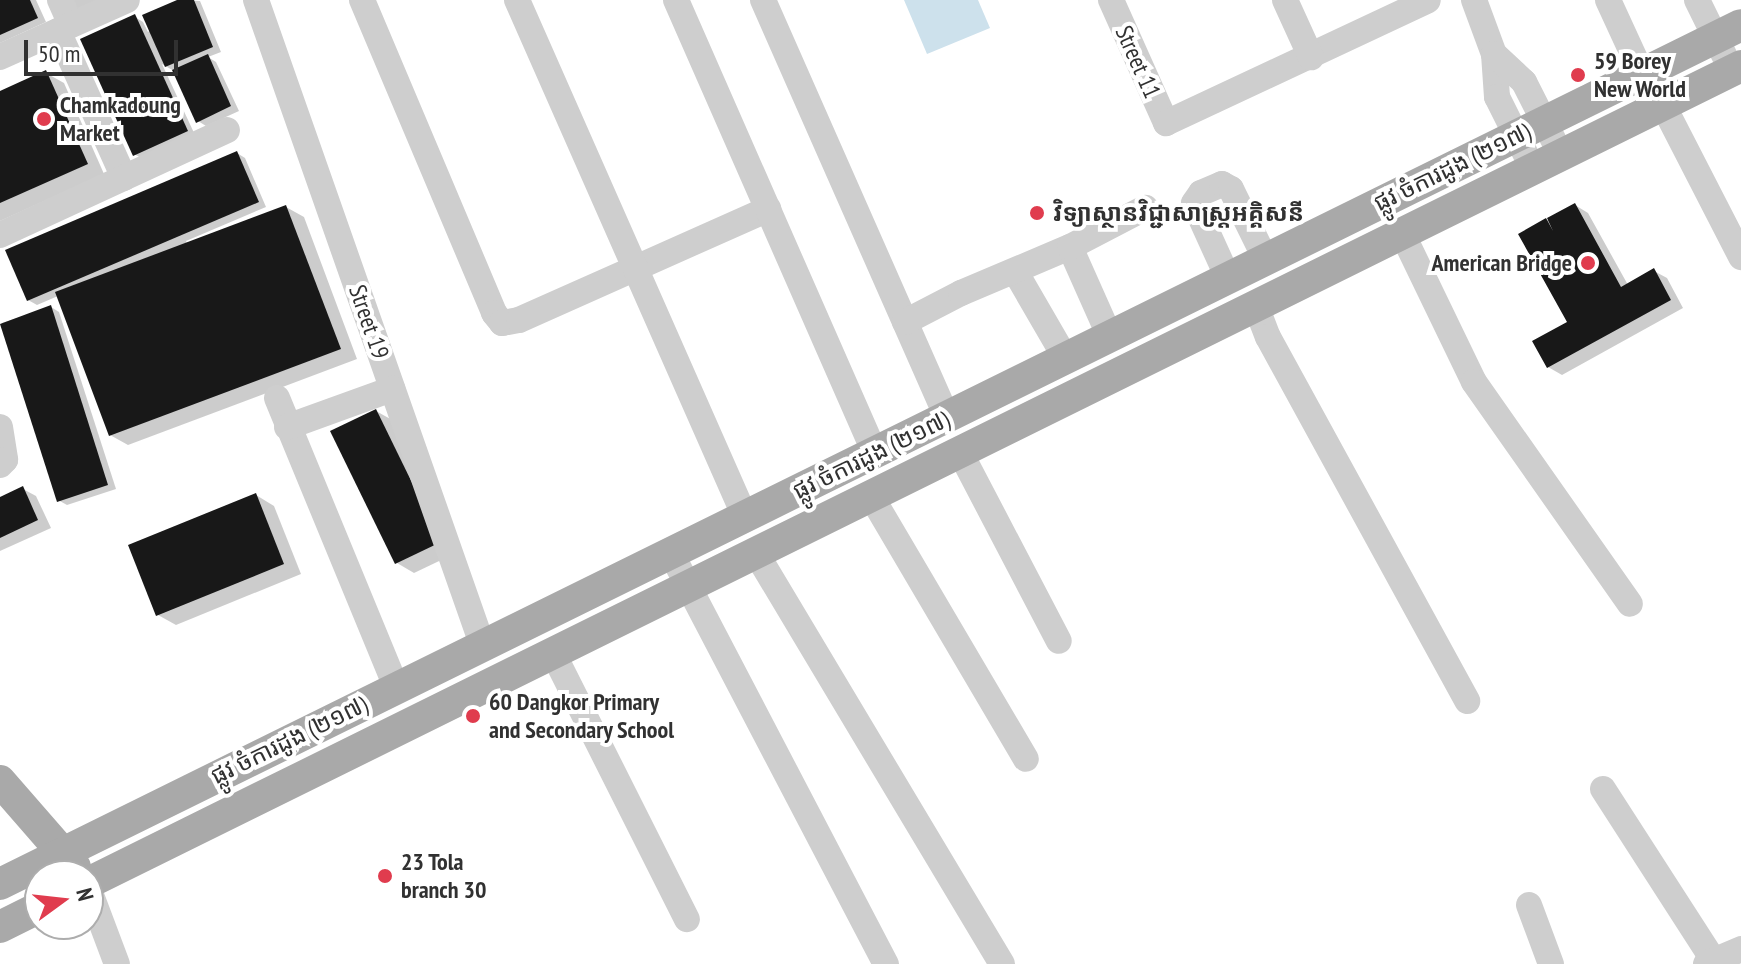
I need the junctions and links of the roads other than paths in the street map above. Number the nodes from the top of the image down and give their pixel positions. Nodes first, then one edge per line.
1 (60, 0) edge
2 (127, 0) edge
3 (362, 0) edge
4 (517, 0) edge
5 (676, 0) edge
6 (763, 0) edge
7 (1111, 0) edge
8 (1285, 0) edge
9 (1428, 0) edge
10 (1474, 0) edge
11 (1608, 0) edge
12 (1697, 0) edge
13 (266, 3) edge
14 (65, 28) junction
15 (1728, 31) edge
16 (1494, 54) junction
17 (0, 57) edge
18 (1311, 57) junction
19 (1736, 68) edge
20 (1642, 74) junction
21 (1663, 105) junction
22 (1544, 122) junction
23 (227, 130) dead end
24 (1515, 136) junction
25 (1547, 162) junction
26 (124, 178) junction
27 (1145, 208) dead end
28 (768, 209) junction
29 (1402, 233) junction
30 (0, 235) edge
31 (1070, 247) junction
32 (1741, 257) edge
33 (1266, 260) junction
34 (636, 269) junction
35 (1015, 271) junction
36 (1228, 278) junction
37 (1256, 306) junction
38 (905, 322) junction
39 (1110, 337) junction
40 (1066, 359) junction
41 (392, 389) junction
42 (277, 398) dead end
43 (947, 417) junction
44 (0, 427) edge
45 (287, 427) junction
46 (960, 452) junction
47 (875, 453) junction
48 (0, 465) edge
49 (871, 496) junction
50 (745, 517) junction
51 (671, 553) junction
52 (756, 553) junction
53 (690, 586) junction
54 (1630, 604) dead end
55 (1059, 641) dead end
56 (482, 644) junction
57 (553, 653) junction
58 (396, 687) junction
59 (1467, 701) dead end
60 (1026, 759) dead end
61 (0, 781) edge
62 (1603, 789) dead end
63 (69, 860) edge
64 (80, 860) edge
65 (24, 877) edge
66 (104, 877) edge
67 (0, 884) edge
68 (1529, 905) dead end
69 (24, 915) edge
70 (687, 919) dead end
71 (0, 927) edge
72 (104, 929) edge
73 (1741, 949) edge
74 (1710, 962) edge
75 (117, 964) edge
76 (886, 964) edge
77 (1002, 964) edge
78 (1551, 964) edge

1 - 14 street
2 - 14 street
3 - 34 street
4 - 34 street
5 - 28 street
6 - 38 street
7 - 18 street, Street 11
8 - 18 street
9 - 18 street
10 - 16 street
11 - 20 street
12 - 15 street
13 - 41 street, Street 19
14 - 17 street
14 - 26 street
15 - 19 street
15 - 20 main road, ផ្លូវ ចំការដូង (២១៧)
16 - 22 street
16 - 24 street
19 - 21 main road, ផ្លូវ ចំការដូង (២១៧)
20 - 22 main road, ផ្លូវ ចំការដូង (២១៧)
21 - 25 main road, ផ្លូវ ចំការដូង (២១៧)
21 - 32 street
22 - 24 main road, ផ្លូវ ចំការដូង (២១៧)
22 - 25 street
23 - 26 street
24 - 25 street
24 - 33 main road, ផ្លូវ ចំការដូង (២១៧)
25 - 29 main road, ផ្លូវ ចំការដូង (២១៧)
26 - 30 street
27 - 31 street
28 - 34 street
28 - 47 street
29 - 37 main road, ផ្លូវ ចំការដូង (២១៧)
29 - 54 street
31 - 35 street
31 - 39 street
33 - 36 main road, ផ្លូវ ចំការដូង (២១៧)
33 - 36 street
34 - 50 street
35 - 38 street
35 - 40 street
36 - 39 main road, ផ្លូវ ចំការដូង (២១៧)
37 - 46 main road, ផ្លូវ ចំការដូង (២១៧)
37 - 59 street
38 - 43 street
39 - 40 main road, ផ្លូវ ចំការដូង (២១៧)
40 - 43 main road, ផ្លូវ ចំការដូង (២១៧)
41 - 45 street
41 - 56 street, Street 19
42 - 45 street
43 - 47 main road, ផ្លូវ ចំការដូង (២១៧)
44 - 48 street
45 - 58 street
46 - 49 main road, ផ្លូវ ចំការដូង (២១៧)
46 - 55 street
47 - 50 main road, ផ្លូវ ចំការដូង (២១៧)
49 - 52 main road, ផ្លូវ ចំការដូង (២១៧)
49 - 60 street
50 - 51 main road, ផ្លូវ ចំការដូង (២១៧)
51 - 53 street
51 - 56 main road, ផ្លូវ ចំការដូង (២១៧)
52 - 53 main road, ផ្លូវ ចំការដូង (២១៧)
52 - 77 street
53 - 57 main road, ផ្លូវ ចំការដូង (២១៧)
53 - 76 street
56 - 58 main road, ផ្លូវ ចំការដូង (២១៧)
57 - 66 main road, ផ្លូវ ចំការដូង (២១៧)
57 - 70 street
58 - 64 main road, ផ្លូវ ចំការដូង (២១៧)
61 - 63 main road
62 - 74 street
65 - 67 main road, ផ្លូវ ចំការដូង (២១៧)
68 - 78 street
69 - 71 main road
72 - 75 street
73 - 74 street

